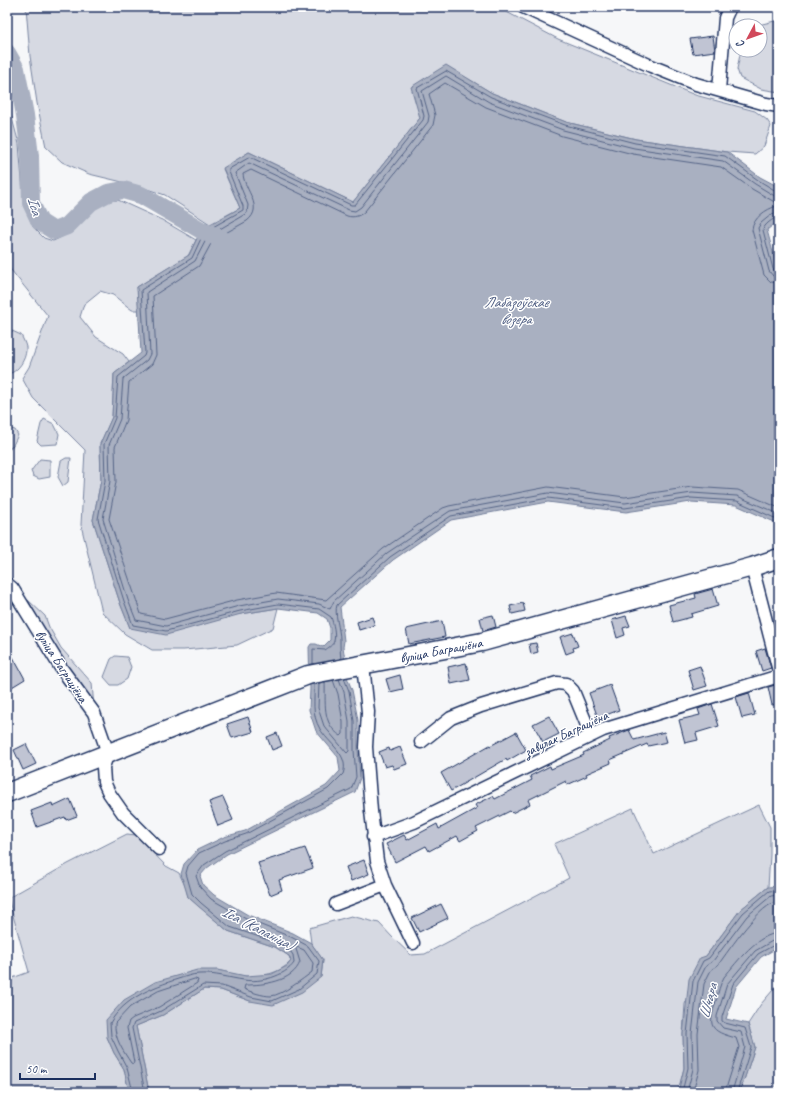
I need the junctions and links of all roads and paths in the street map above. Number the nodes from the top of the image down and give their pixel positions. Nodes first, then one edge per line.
1 (523, 7) edge
2 (730, 7) edge
3 (719, 90) junction
4 (779, 106) edge
5 (779, 558) edge
6 (752, 567) junction
7 (7, 573) edge
8 (10, 586) edge
9 (356, 666) junction
10 (779, 671) edge
11 (779, 676) edge
12 (591, 736) junction
13 (421, 742) dead end
14 (108, 754) junction
15 (7, 793) edge
16 (373, 837) junction
17 (159, 849) dead end
18 (385, 885) junction
19 (336, 904) dead end
20 (413, 943) dead end

1 - 3 street
2 - 3 street
3 - 4 street
5 - 6 highway, вуліца Баграціёна
6 - 9 highway, вуліца Баграціёна
6 - 10 street
7 - 8 street, вуліца Баграціёна
8 - 14 street, вуліца Баграціёна
9 - 14 highway, вуліца Баграціёна
9 - 16 street
11 - 12 street, завулак Баграціёна
12 - 13 street
12 - 16 street, завулак Баграціёна
14 - 15 highway, вуліца Баграціёна
14 - 17 street
16 - 18 street
18 - 19 street
18 - 20 street

